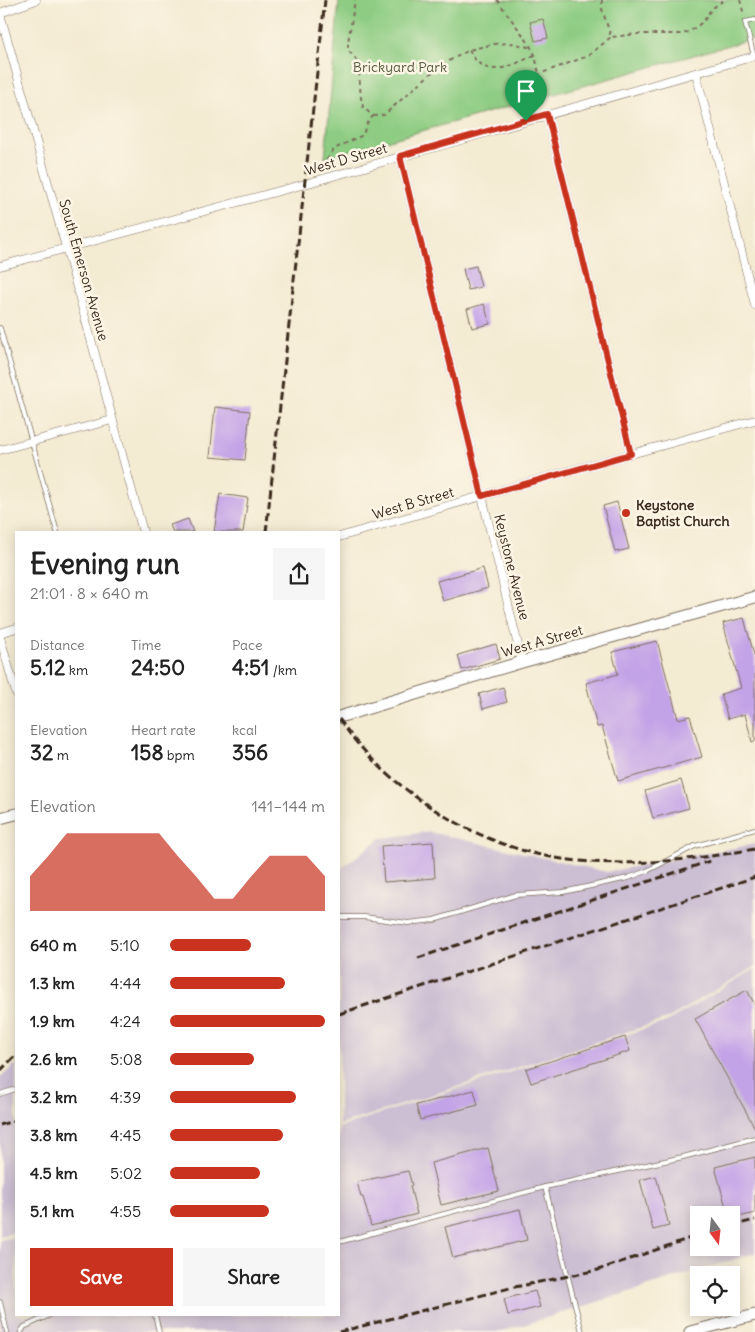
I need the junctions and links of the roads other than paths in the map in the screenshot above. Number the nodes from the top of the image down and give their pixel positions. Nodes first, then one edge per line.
1 (36, 0) edge
2 (0, 13) edge
3 (755, 20) edge
4 (754, 56) edge
5 (696, 73) junction
6 (547, 114) junction
7 (400, 156) junction
8 (66, 247) junction
9 (0, 266) edge
10 (755, 305) edge
11 (0, 328) edge
12 (112, 420) junction
13 (755, 420) edge
14 (32, 441) junction
15 (0, 450) edge
16 (631, 454) junction
17 (482, 496) junction
18 (57, 531) edge
19 (143, 531) edge
20 (340, 537) edge
21 (755, 597) edge
22 (15, 628) edge
23 (0, 633) edge
24 (0, 637) edge
25 (522, 662) junction
26 (15, 690) edge
27 (340, 717) edge
28 (15, 814) edge
29 (0, 818) edge
30 (755, 829) edge
31 (340, 917) edge
32 (15, 1089) edge
33 (0, 1094) edge
34 (755, 1138) edge
35 (545, 1187) junction
36 (340, 1242) edge
37 (0, 1302) edge
38 (755, 1315) edge
39 (48, 1316) edge
40 (155, 1316) edge
41 (7, 1332) edge
42 (21, 1332) edge
43 (159, 1332) edge
44 (582, 1332) edge
45 (690, 1332) edge

1 - 2 street
2 - 8 street, South Emerson Avenue
3 - 4 lane
4 - 5 street, West D Street
5 - 6 street, West D Street
5 - 10 street
6 - 7 street, West D Street
6 - 16 street
7 - 8 street, West D Street
7 - 17 street, Keystone Avenue
8 - 9 street, West D Street
8 - 12 street, South Emerson Avenue
11 - 14 lane
12 - 14 street
12 - 19 street, South Emerson Avenue
13 - 16 street, West B Street
14 - 15 street
14 - 18 lane
16 - 17 street, West B Street
17 - 20 street, West B Street
17 - 25 street, Keystone Avenue
21 - 25 street, West A Street
22 - 23 street
24 - 26 street
25 - 27 street, West A Street
28 - 29 street
30 - 31 lane
32 - 33 lane
34 - 35 lane
35 - 36 lane
35 - 44 lane
37 - 41 lane
38 - 45 street
39 - 42 lane
40 - 43 lane

